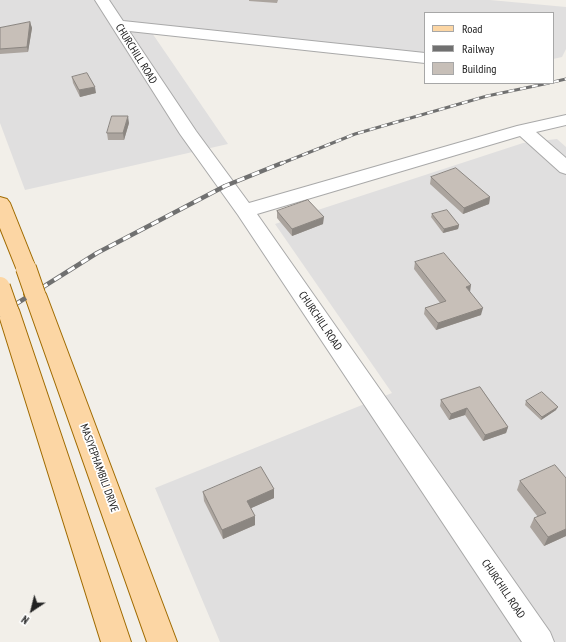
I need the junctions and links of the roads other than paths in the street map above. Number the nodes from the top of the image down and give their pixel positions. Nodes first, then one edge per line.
1 (102, 0) edge
2 (118, 25) junction
3 (424, 58) edge
4 (566, 120) edge
5 (523, 130) junction
6 (566, 168) edge
7 (0, 202) edge
8 (245, 211) junction
9 (0, 287) edge
10 (116, 642) edge
11 (162, 642) edge
12 (539, 642) edge

1 - 2 street, CHURCHILL ROAD
2 - 3 street
2 - 8 street, CHURCHILL ROAD
4 - 5 street
5 - 6 street
5 - 8 street
7 - 11 main road, MASIYEPHAMBILI DRIVE, bridge
8 - 12 street, CHURCHILL ROAD
9 - 10 main road, bridge

